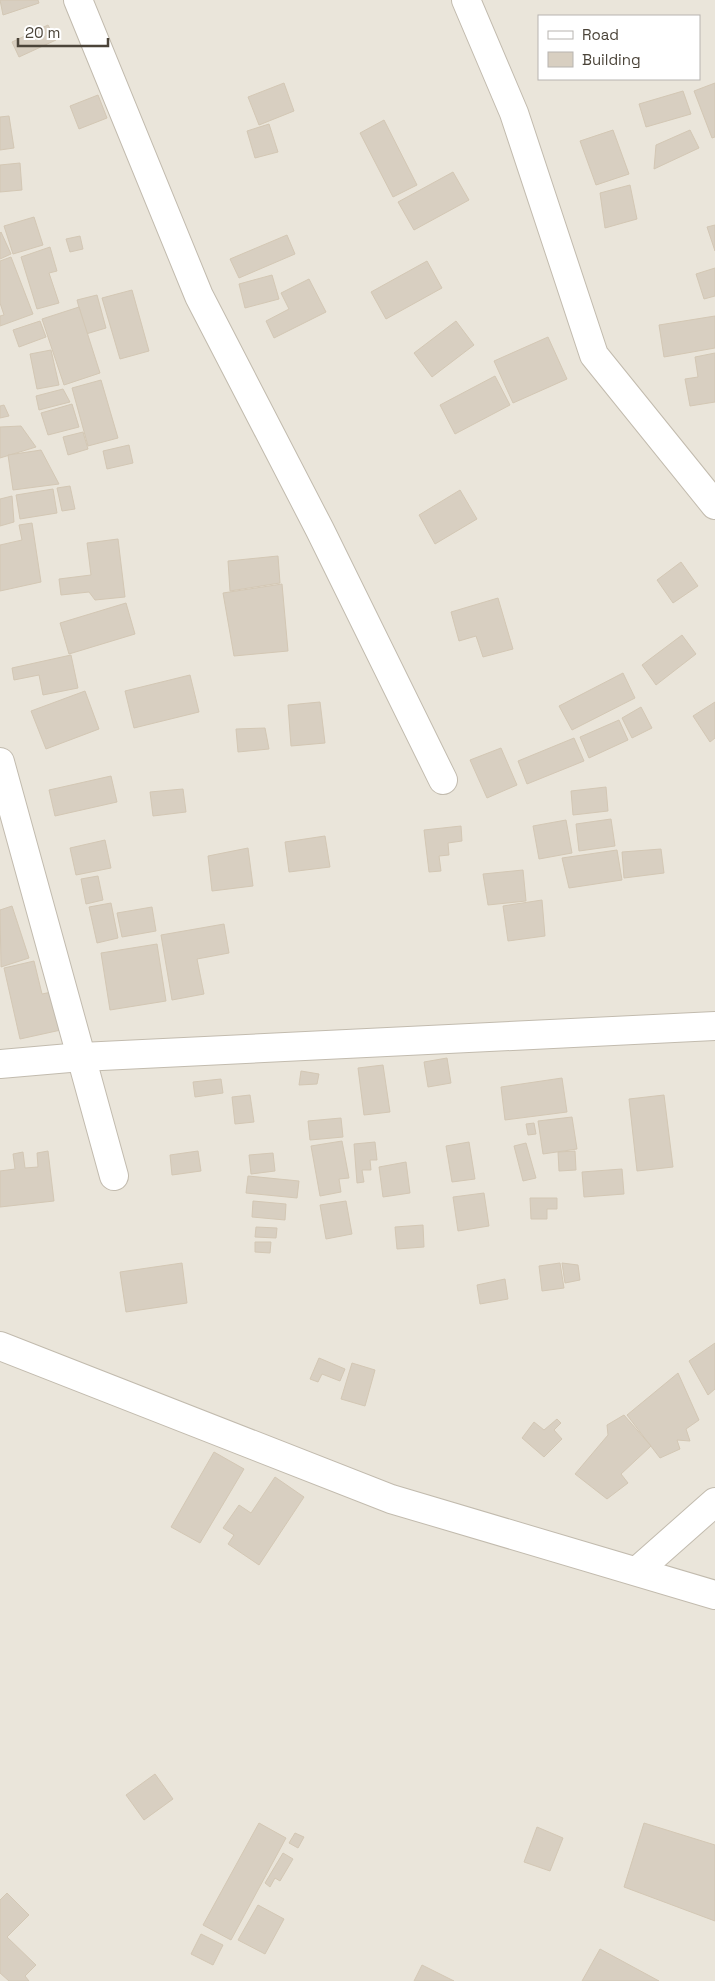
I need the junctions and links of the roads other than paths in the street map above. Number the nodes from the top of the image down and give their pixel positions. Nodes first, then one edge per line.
1 (78, 0) edge
2 (466, 0) edge
3 (715, 505) edge
4 (0, 762) edge
5 (443, 780) dead end
6 (715, 1026) edge
7 (81, 1057) junction
8 (0, 1064) edge
9 (114, 1176) dead end
10 (0, 1346) edge
11 (715, 1502) edge
12 (637, 1572) junction
13 (715, 1594) edge

1 - 5 street
2 - 3 street
4 - 7 street
6 - 7 street
7 - 8 street
7 - 9 street
10 - 12 street
11 - 12 street
12 - 13 street

